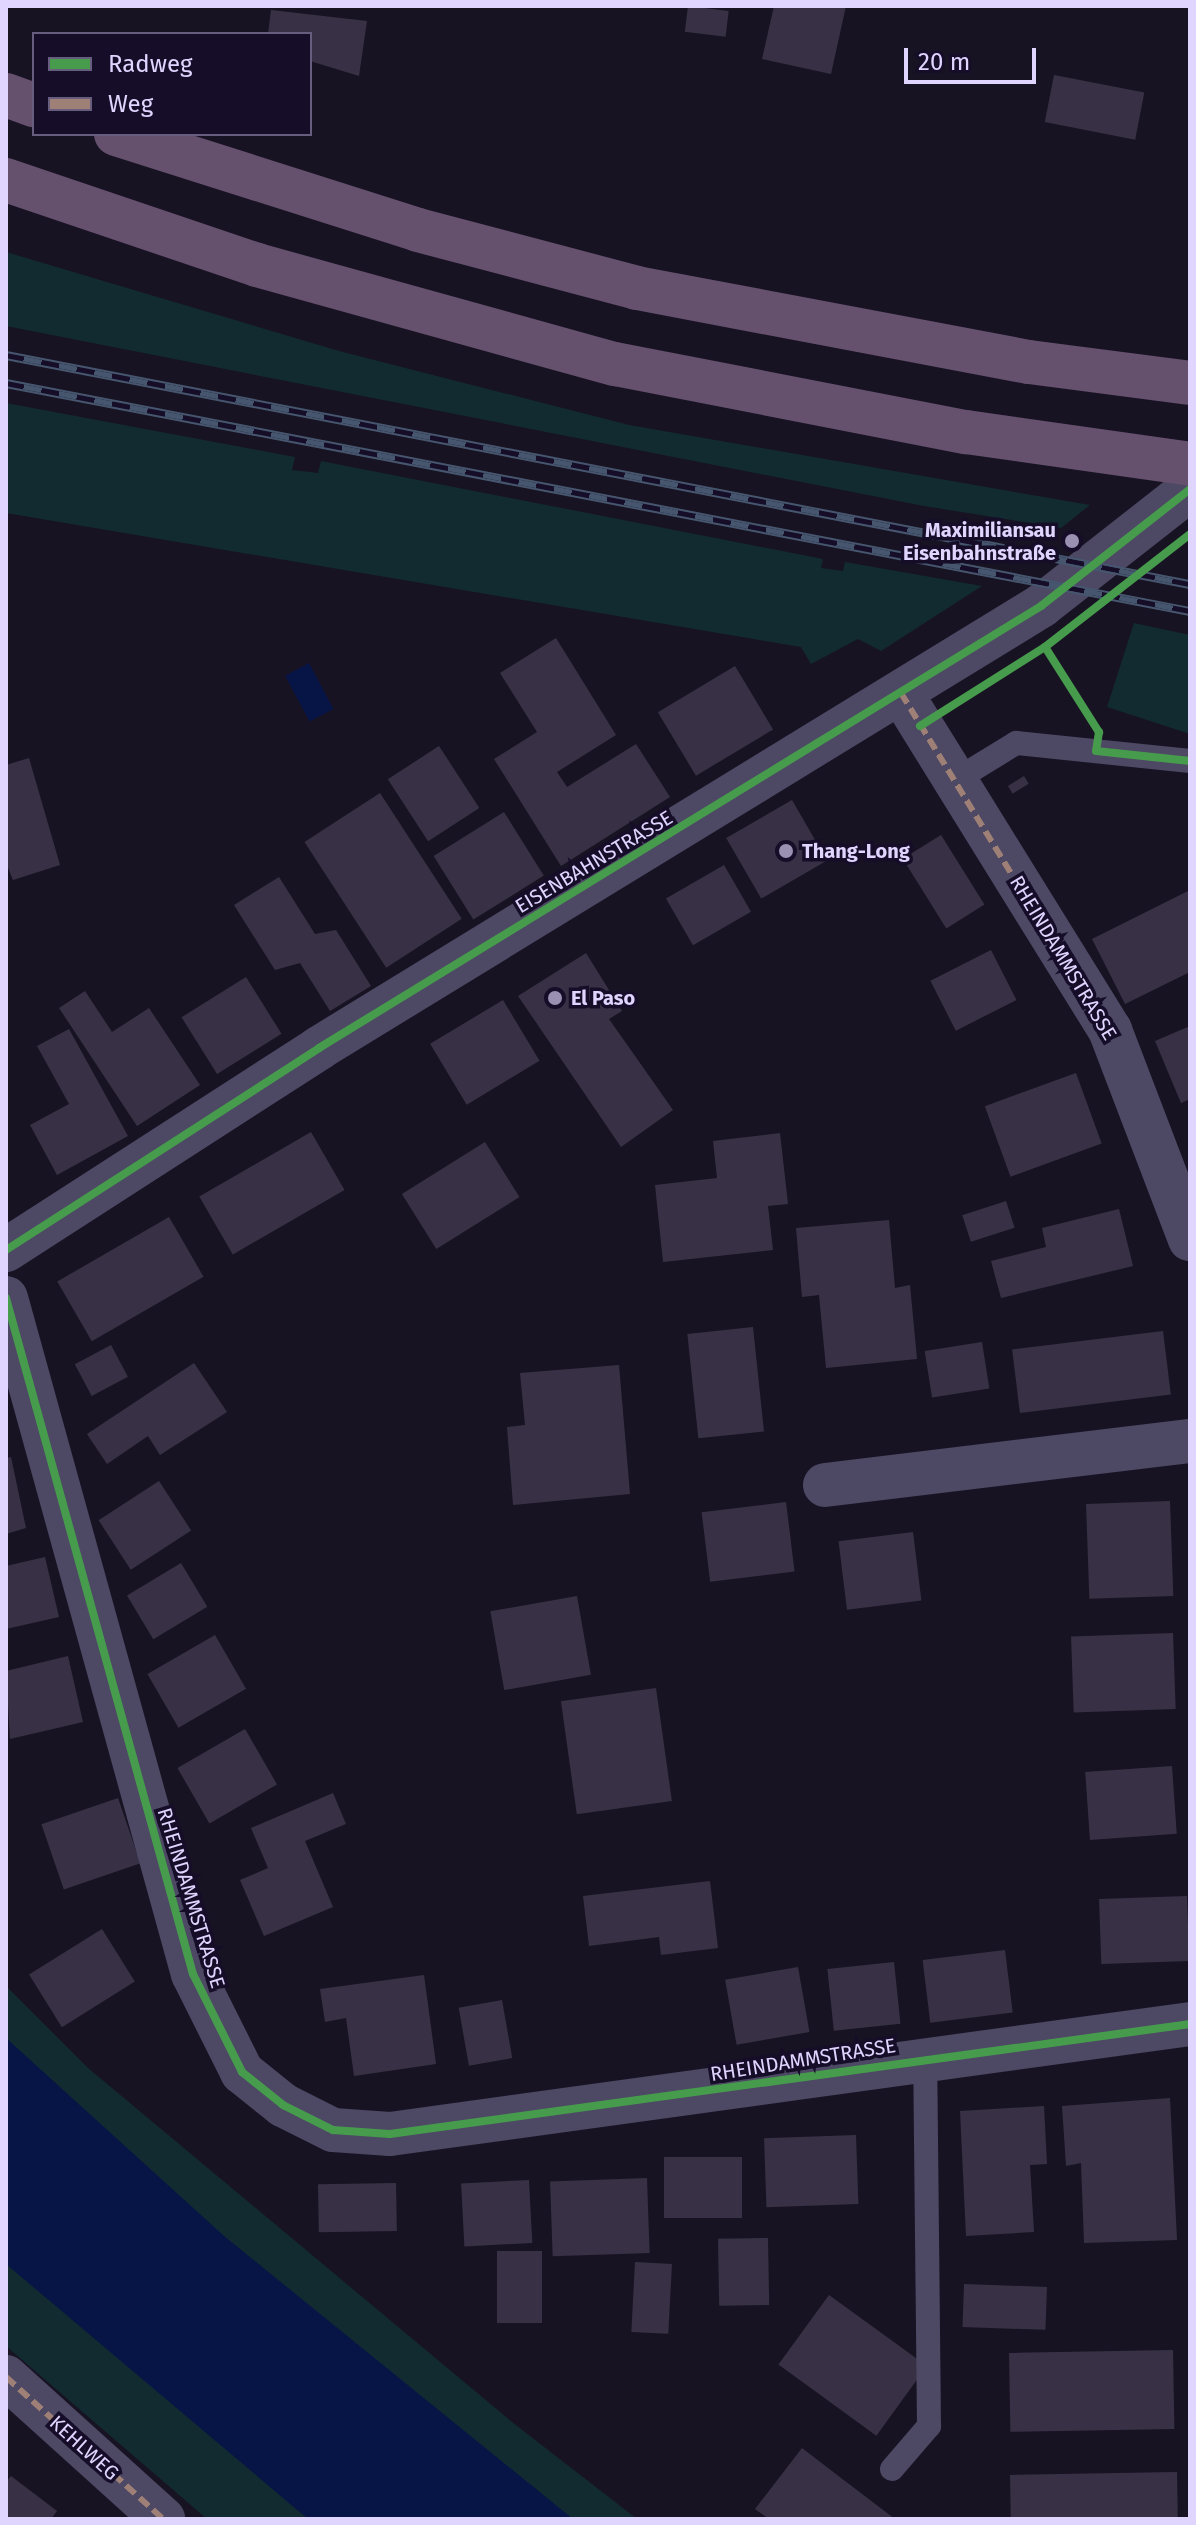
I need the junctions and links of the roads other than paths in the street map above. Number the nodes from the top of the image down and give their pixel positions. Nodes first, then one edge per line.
1 (6, 95) edge
2 (32, 104) edge
3 (122, 136) edge
4 (6, 180) edge
5 (1190, 383) edge
6 (1190, 464) edge
7 (1190, 489) edge
8 (901, 693) junction
9 (1190, 761) edge
10 (954, 781) junction
11 (1190, 1239) edge
12 (6, 1250) edge
13 (6, 1298) edge
14 (1190, 1441) edge
15 (825, 1485) dead end
16 (1190, 2024) edge
17 (925, 2057) junction
18 (6, 2377) edge
19 (892, 2469) dead end
20 (163, 2519) edge

1 - 2 highway
3 - 5 highway
4 - 6 highway
7 - 8 street, EISENBAHNSTRASSE
8 - 10 street, RHEINDAMMSTRASSE
8 - 12 street, EISENBAHNSTRASSE
9 - 10 lane
10 - 11 street, RHEINDAMMSTRASSE
13 - 17 street, RHEINDAMMSTRASSE
14 - 15 street
16 - 17 street, RHEINDAMMSTRASSE
17 - 19 lane
18 - 20 street, KEHLWEG

